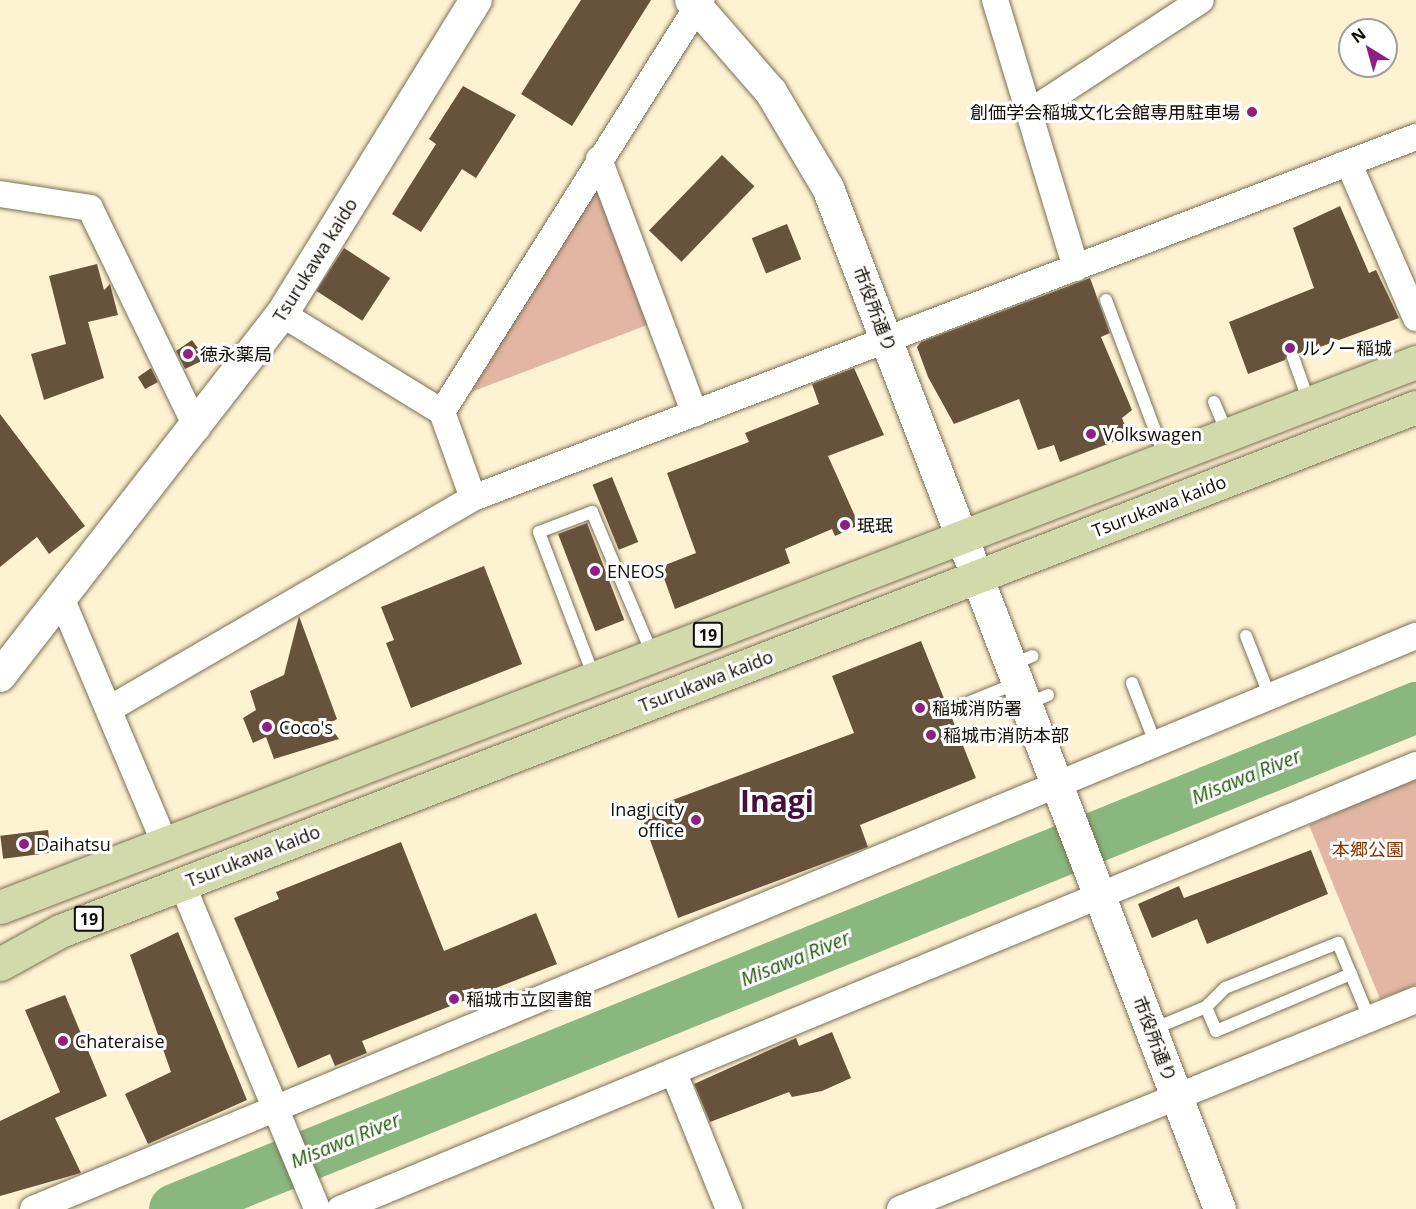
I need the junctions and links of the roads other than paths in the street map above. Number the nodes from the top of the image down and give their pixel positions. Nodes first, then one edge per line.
1 (476, 0) edge
2 (995, 0) edge
3 (1201, 0) edge
4 (696, 2) edge
5 (1030, 112) junction
6 (1416, 137) edge
7 (599, 159) junction
8 (1349, 164) junction
9 (0, 194) edge
10 (1076, 268) junction
11 (1106, 300) dead end
12 (282, 314) junction
13 (1416, 318) edge
14 (887, 341) junction
15 (1293, 357) dead end
16 (1416, 362) edge
17 (1214, 402) dead end
18 (1309, 403) junction
19 (1416, 407) edge
20 (442, 412) junction
21 (695, 414) junction
22 (197, 428) junction
23 (1227, 435) junction
24 (1166, 458) junction
25 (473, 498) junction
26 (962, 537) junction
27 (978, 577) junction
28 (62, 600) junction
29 (1246, 636) dead end
30 (1416, 636) edge
31 (654, 656) junction
32 (1024, 675) junction
33 (0, 676) edge
34 (595, 679) junction
35 (1132, 683) dead end
36 (669, 696) junction
37 (1270, 697) junction
38 (111, 708) junction
39 (955, 708) dead end
40 (1156, 745) junction
41 (1416, 765) edge
42 (1062, 797) junction
43 (165, 843) junction
44 (1095, 883) junction
45 (182, 884) junction
46 (0, 907) edge
47 (0, 964) edge
48 (1351, 974) junction
49 (1416, 1000) edge
50 (1206, 1007) junction
51 (1369, 1018) junction
52 (1151, 1030) junction
53 (674, 1073) junction
54 (1176, 1095) junction
55 (280, 1119) junction
56 (314, 1200) edge
57 (33, 1209) edge
58 (340, 1209) edge
59 (729, 1209) edge
60 (900, 1209) edge
61 (1220, 1209) edge

1 - 12 street, Tsurukawa kaido
2 - 5 street
3 - 5 street
4 - 7 street
4 - 14 street, 市役所通り
5 - 10 street
6 - 8 street
7 - 20 street
7 - 21 street
8 - 10 street
8 - 13 street
9 - 22 street
10 - 14 street
11 - 24 lane
12 - 20 street
12 - 22 street, Tsurukawa kaido
14 - 21 street
14 - 26 street, 市役所通り
15 - 18 lane
16 - 18 main road, 19
17 - 23 lane
18 - 23 main road, 19
19 - 27 main road, Tsurukawa kaido / 19
20 - 25 street
21 - 25 street
22 - 28 street, Tsurukawa kaido
23 - 24 main road, 19
24 - 26 main road, 19
25 - 38 street
26 - 27 street, 市役所通り
26 - 31 main road, 19
27 - 32 street, 市役所通り
27 - 36 main road, Tsurukawa kaido / 19
28 - 33 street, Tsurukawa kaido
28 - 38 street
29 - 37 lane
30 - 37 street
31 - 34 main road, 19
31 - 34 lane
31 - 36 main road
32 - 39 lane
32 - 42 street, 市役所通り
34 - 43 main road, 19
35 - 40 lane
36 - 45 main road, Tsurukawa kaido / 19
37 - 40 street
38 - 43 street
40 - 42 street
41 - 44 street
42 - 44 street, 市役所通り
42 - 55 street
43 - 46 main road, 19
44 - 52 street, 市役所通り
44 - 53 street
45 - 47 main road, Tsurukawa kaido / 19
45 - 55 street
48 - 50 lane
48 - 50 lane
48 - 51 lane
49 - 51 street
50 - 52 lane
51 - 54 street
52 - 54 street, 市役所通り
53 - 58 street
53 - 59 street
54 - 60 street
54 - 61 street, 市役所通り
55 - 56 street
55 - 57 street

